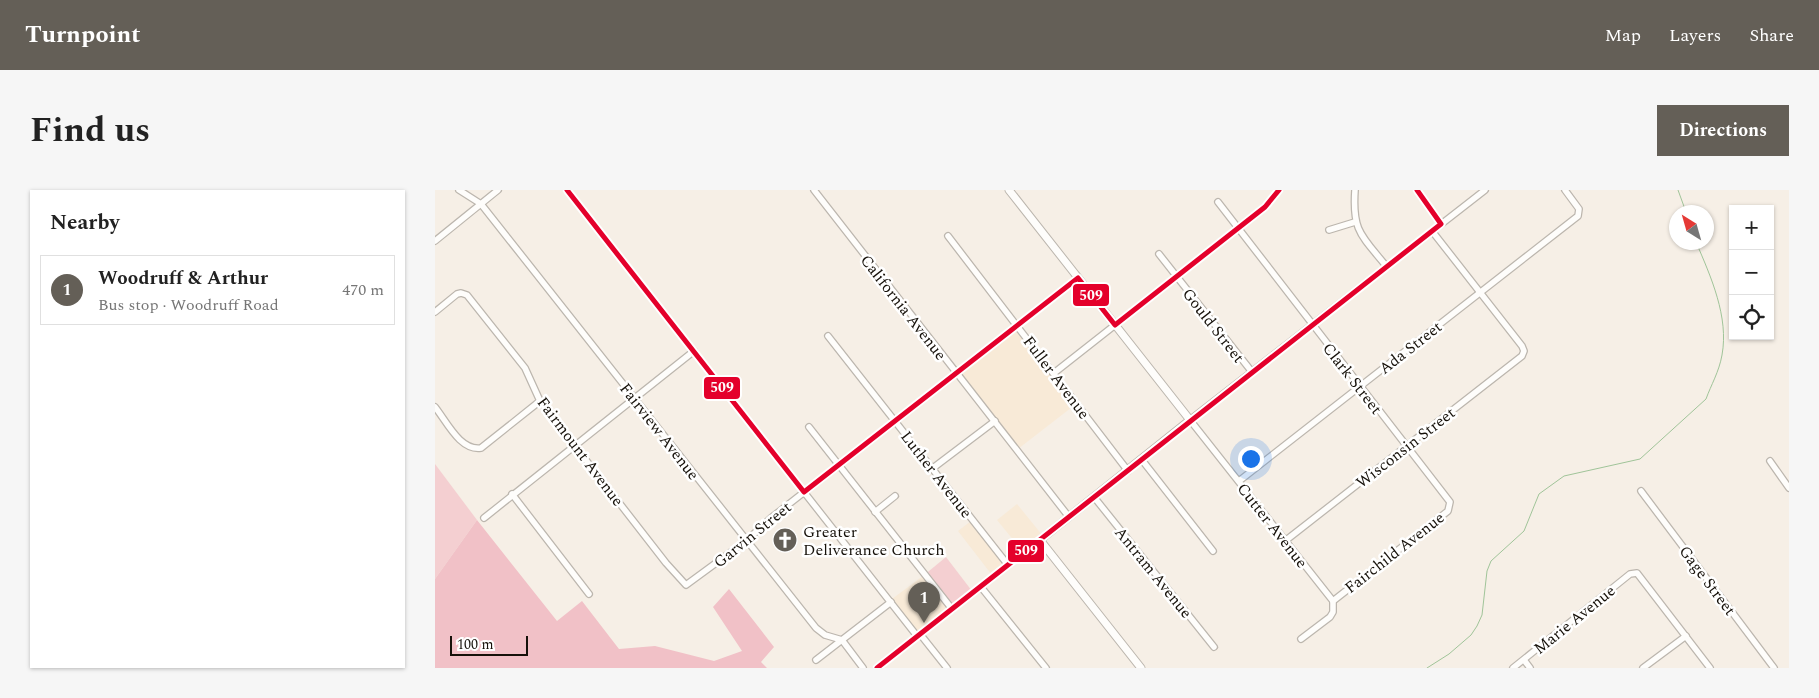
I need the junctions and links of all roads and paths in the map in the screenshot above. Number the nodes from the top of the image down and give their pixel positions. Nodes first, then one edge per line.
1 (459, 190) edge
2 (498, 190) edge
3 (567, 190) edge
4 (814, 190) edge
5 (1009, 190) edge
6 (1279, 190) edge
7 (1355, 190) edge
8 (1417, 190) edge
9 (1485, 190) edge
10 (1565, 190) edge
11 (1218, 202) dead end
12 (481, 204) junction
13 (1355, 222) junction
14 (1441, 224) junction
15 (1237, 228) junction
16 (1329, 230) dead end
17 (1432, 232) junction
18 (948, 236) dead end
19 (435, 240) edge
20 (1159, 254) dead end
21 (1387, 267) junction
22 (1176, 276) junction
23 (1078, 278) junction
24 (1480, 292) junction
25 (435, 312) edge
26 (1017, 325) junction
27 (1115, 325) junction
28 (1311, 325) junction
29 (828, 336) dead end
30 (693, 351) junction
31 (1252, 372) junction
32 (956, 373) junction
33 (1053, 373) junction
34 (1360, 387) junction
35 (635, 398) junction
36 (540, 401) junction
37 (435, 407) edge
38 (895, 420) junction
39 (1190, 420) junction
40 (995, 421) junction
41 (809, 427) dead end
42 (574, 445) junction
43 (1407, 446) junction
44 (1142, 460) junction
45 (1770, 461) dead end
46 (839, 464) junction
47 (933, 468) junction
48 (1128, 471) junction
49 (1239, 481) junction
50 (1789, 488) edge
51 (1641, 491) dead end
52 (804, 492) junction
53 (512, 494) junction
54 (895, 496) dead end
55 (1094, 497) junction
56 (1450, 507) joint
57 (875, 512) junction
58 (1069, 517) junction
59 (483, 518) dead end
60 (1040, 540) junction
61 (746, 541) junction
62 (1285, 541) junction
63 (1213, 551) dead end
64 (1008, 565) junction
65 (686, 585) joint
66 (981, 587) junction
67 (589, 594) dead end
68 (1333, 601) junction
69 (891, 602) junction
70 (952, 609) junction
71 (918, 635) junction
72 (1686, 636) junction
73 (1301, 639) dead end
74 (841, 640) junction
75 (1214, 647) dead end
76 (816, 660) dead end
77 (1523, 660) junction
78 (863, 668) edge
79 (877, 668) edge
80 (947, 668) edge
81 (1046, 668) edge
82 (1141, 668) edge
83 (1513, 668) edge
84 (1530, 668) edge
85 (1643, 668) edge
86 (1710, 668) edge
87 (1775, 668) edge

1 - 12 street, Fairview Avenue
2 - 12 street
3 - 30 street
4 - 32 street, California Avenue
5 - 23 street, Cutter Avenue
6 - 15 street
7 - 13 street
8 - 14 street
9 - 14 street
10 - 24 street, Ada Street
11 - 15 street, Clark Street
12 - 19 street
12 - 35 street, Fairview Avenue
13 - 16 street
13 - 21 street
14 - 17 street
15 - 22 street
15 - 28 street, Clark Street
17 - 21 street
17 - 24 street
18 - 26 street, Fuller Avenue
20 - 22 street, Gould Street
21 - 28 street
22 - 27 street
22 - 31 street, Gould Street
23 - 26 street, Garvin Street
23 - 27 street, Cutter Avenue
24 - 34 street, Ada Street
24 - 43 street, Wisconsin Street
25 - 36 street, Fairmount Avenue
26 - 32 street, Garvin Street
26 - 33 street, Fuller Avenue
27 - 33 street
27 - 39 street, Cutter Avenue
28 - 31 street
28 - 34 street, Clark Street
29 - 38 street, Luther Avenue
30 - 35 street
30 - 52 street
31 - 39 street
32 - 38 street, Garvin Street
32 - 40 street, California Avenue
33 - 48 street, Fuller Avenue
34 - 43 street, Clark Street
34 - 49 street, Ada Street
35 - 42 street
35 - 61 street, Fairview Avenue
36 - 37 street
36 - 42 street, Fairmount Avenue
38 - 46 street, Garvin Street
38 - 47 street, Luther Avenue
39 - 44 street
39 - 49 street, Cutter Avenue
40 - 47 street
40 - 58 street, California Avenue
41 - 46 street
42 - 53 street
42 - 65 street, Fairmount Avenue
43 - 56 street, Clark Street
43 - 62 street, Wisconsin Street
44 - 48 street
44 - 63 street
45 - 50 street
46 - 52 street, Garvin Street
46 - 57 street
47 - 64 street, Luther Avenue
48 - 55 street
49 - 62 street, Cutter Avenue
51 - 87 street, Gage Street
52 - 61 street, Garvin Street
52 - 69 street
53 - 59 street
53 - 67 street
54 - 57 street
55 - 58 street
55 - 75 street, Antram Avenue
56 - 68 street, Fairchild Avenue
57 - 70 street
58 - 60 street
60 - 64 street
60 - 82 street
61 - 65 street, Garvin Street
61 - 74 street, Fairview Avenue
62 - 68 street, Cutter Avenue
64 - 66 street
66 - 70 street
66 - 81 street
68 - 73 street, Fairchild Avenue
69 - 71 street
69 - 74 street
70 - 71 street
71 - 79 street
71 - 80 street
72 - 77 street, Marie Avenue
72 - 85 street
72 - 86 street
74 - 76 street
74 - 78 street, Fairview Avenue
77 - 83 street, Marie Avenue
77 - 84 street

